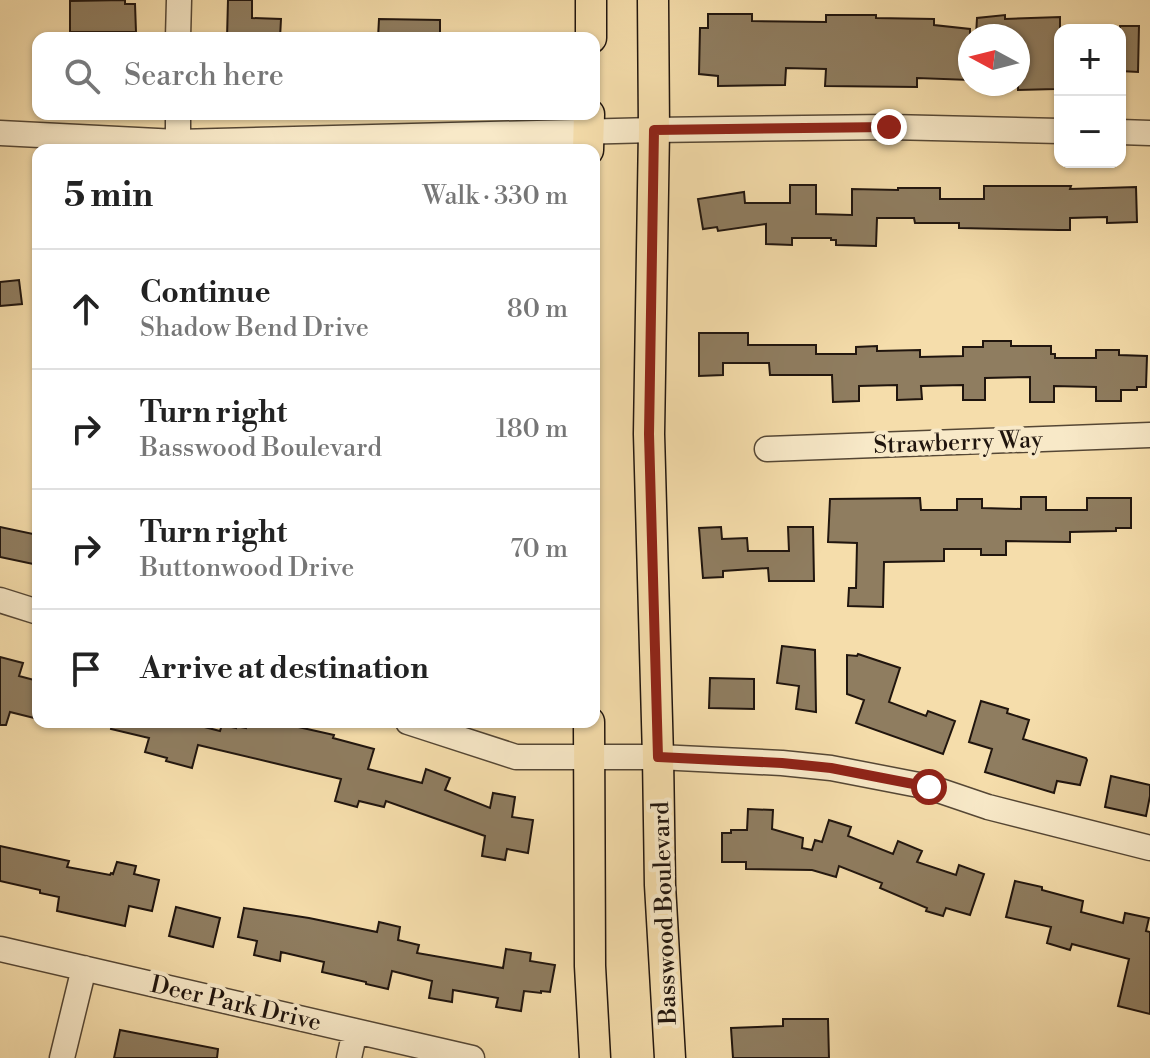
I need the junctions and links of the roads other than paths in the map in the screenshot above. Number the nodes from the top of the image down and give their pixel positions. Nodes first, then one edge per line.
1 (179, 0) edge
2 (591, 0) edge
3 (653, 0) edge
4 (178, 32) edge
5 (591, 32) edge
6 (178, 120) edge
7 (654, 130) junction
8 (1054, 131) edge
9 (588, 132) edge
10 (1126, 132) edge
11 (0, 133) edge
12 (1150, 133) edge
13 (151, 144) edge
14 (178, 144) edge
15 (237, 144) edge
16 (1150, 435) edge
17 (767, 449) dead end
18 (0, 600) edge
19 (32, 610) edge
20 (427, 728) edge
21 (589, 728) edge
22 (590, 757) junction
23 (658, 757) junction
24 (1150, 848) edge
25 (0, 949) edge
26 (84, 968) junction
27 (355, 1031) junction
28 (62, 1058) edge
29 (349, 1058) edge
30 (472, 1058) edge
31 (595, 1058) edge
32 (670, 1058) edge

1 - 4 street
2 - 5 main road
3 - 7 main road, Basswood Boulevard
6 - 14 street
7 - 8 street
7 - 9 street
7 - 23 main road, Basswood Boulevard
9 - 15 street
10 - 12 street
11 - 13 street
16 - 17 street, Strawberry Way
18 - 19 street
20 - 22 street
21 - 22 main road
22 - 23 street
22 - 31 main road
23 - 24 street
23 - 32 main road, Basswood Boulevard
25 - 26 street, Deer Park Drive
26 - 27 street, Deer Park Drive
26 - 28 street
27 - 29 street
27 - 30 street, Deer Park Drive

